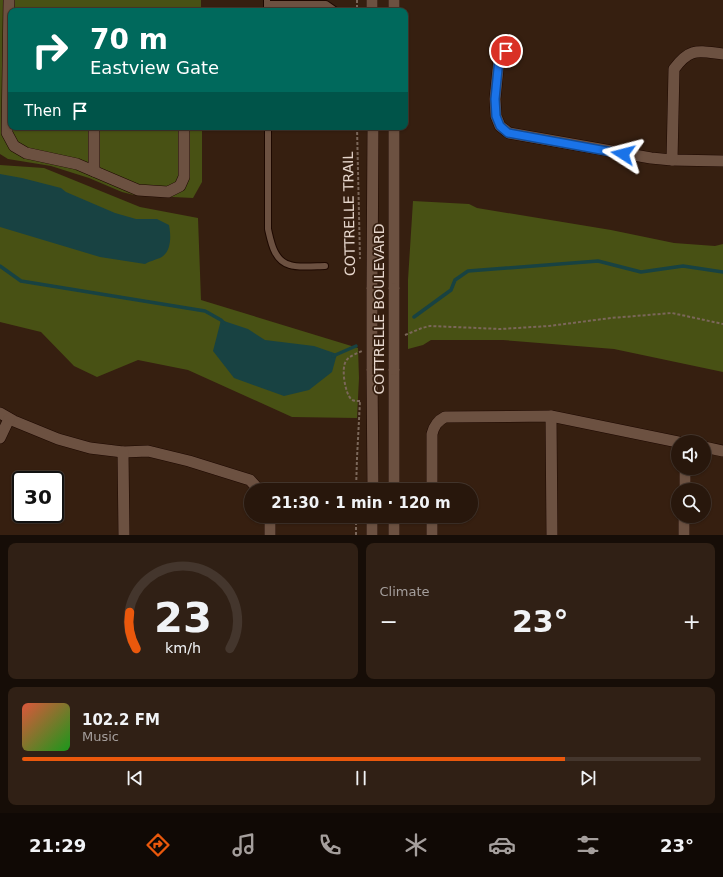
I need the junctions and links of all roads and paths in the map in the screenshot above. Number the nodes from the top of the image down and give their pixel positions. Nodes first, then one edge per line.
1 (267, 5) edge
2 (332, 8) edge
3 (512, 43) dead end
4 (723, 54) edge
5 (8, 91) edge
6 (94, 130) edge
7 (184, 130) edge
8 (268, 130) edge
9 (357, 130) edge
10 (372, 130) edge
11 (394, 130) edge
12 (672, 160) junction
13 (723, 161) edge
14 (94, 171) junction
15 (360, 261) dead end
16 (325, 266) dead end
17 (723, 324) edge
18 (404, 336) dead end
19 (369, 349) dead end
20 (4, 416) edge
21 (551, 416) junction
22 (0, 438) edge
23 (671, 441) edge
24 (711, 448) edge
25 (723, 451) edge
26 (123, 452) junction
27 (253, 483) edge
28 (356, 483) edge
29 (373, 483) edge
30 (394, 483) edge
31 (432, 483) edge
32 (270, 523) edge
33 (356, 523) edge
34 (372, 523) edge
35 (394, 523) edge
36 (432, 523) edge
37 (684, 523) edge
38 (124, 535) edge
39 (270, 535) edge
40 (356, 535) edge
41 (372, 535) edge
42 (394, 535) edge
43 (432, 535) edge
44 (552, 535) edge
45 (684, 535) edge

1 - 2 lane
3 - 12 street
4 - 12 street
5 - 14 street
6 - 14 street
7 - 14 street
8 - 16 lane
9 - 15 path, COTTRELLE TRAIL
10 - 29 street, COTTRELLE BOULEVARD, bridge
11 - 30 street, COTTRELLE BOULEVARD, bridge
12 - 13 street
17 - 18 path
19 - 28 path
20 - 22 street
20 - 26 street
21 - 23 street
21 - 31 street
21 - 44 street
24 - 25 street
26 - 27 street
26 - 38 street
32 - 39 street
33 - 40 path
34 - 41 street
35 - 42 street
36 - 43 street
37 - 45 street

